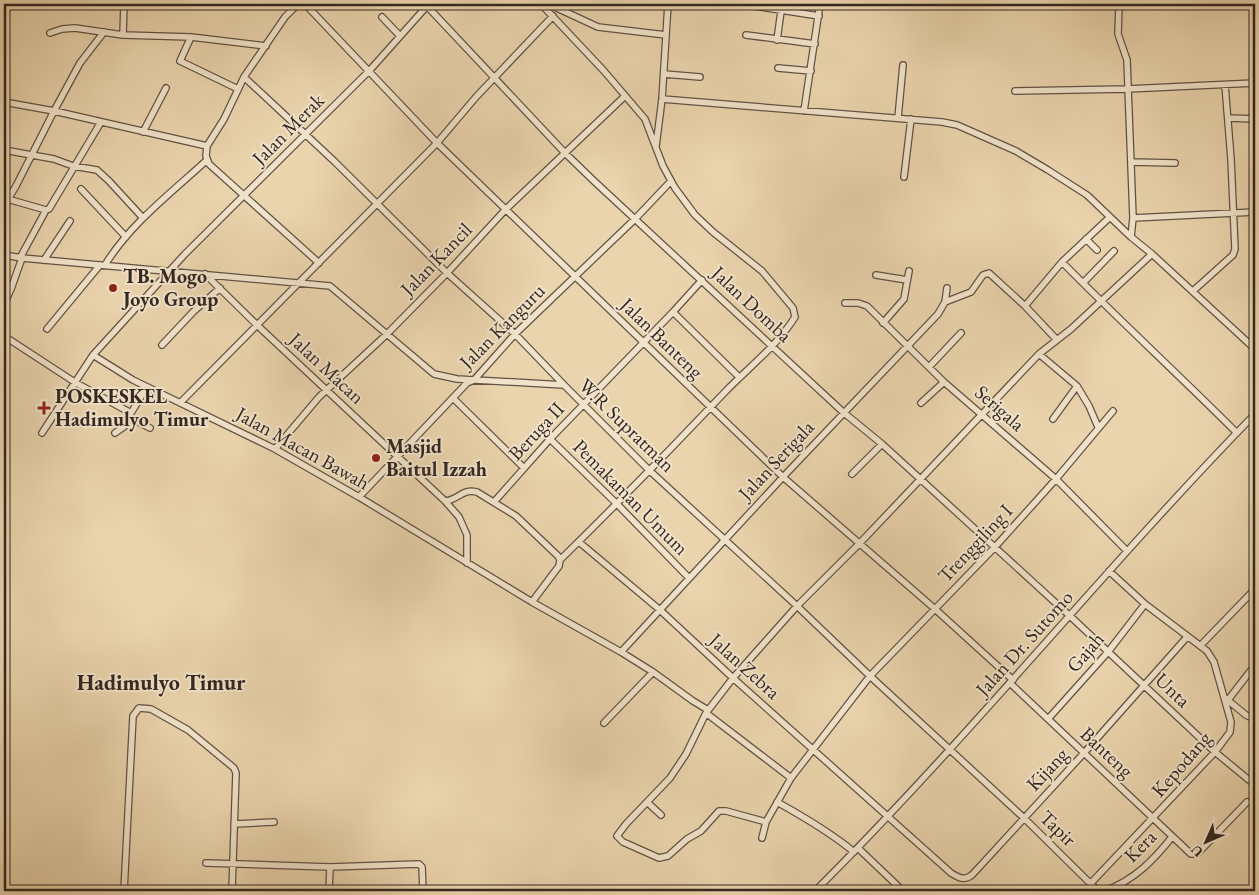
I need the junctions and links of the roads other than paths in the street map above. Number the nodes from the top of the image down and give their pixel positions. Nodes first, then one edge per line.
1 (124, 4) edge
2 (298, 4) edge
3 (305, 4) edge
4 (541, 4) edge
5 (782, 4) edge
6 (820, 4) edge
7 (1119, 4) edge
8 (426, 5) edge
9 (748, 5) dead end
10 (559, 6) edge
11 (667, 6) edge
12 (781, 11) junction
13 (552, 14) junction
14 (819, 16) junction
15 (382, 18) dead end
16 (104, 32) junction
17 (50, 33) dead end
18 (123, 35) junction
19 (666, 35) junction
20 (746, 35) dead end
21 (400, 36) junction
22 (191, 37) junction
23 (777, 40) junction
24 (815, 44) junction
25 (266, 46) junction
26 (903, 65) dead end
27 (778, 68) dead end
28 (370, 70) junction
29 (811, 70) junction
30 (664, 74) junction
31 (700, 77) dead end
32 (244, 78) junction
33 (494, 78) junction
34 (1255, 83) edge
35 (1225, 85) junction
36 (166, 88) dead end
37 (238, 89) junction
38 (1127, 89) junction
39 (1015, 91) dead end
40 (625, 96) junction
41 (662, 99) junction
42 (4, 102) edge
43 (54, 111) junction
44 (804, 111) junction
45 (898, 118) junction
46 (1228, 118) junction
47 (911, 119) junction
48 (1255, 119) edge
49 (101, 122) junction
50 (143, 132) junction
51 (306, 134) junction
52 (437, 143) junction
53 (207, 146) junction
54 (655, 147) junction
55 (4, 150) edge
56 (565, 153) junction
57 (30, 156) junction
58 (207, 160) junction
59 (1131, 162) junction
60 (1175, 163) dead end
61 (73, 166) junction
62 (904, 177) dead end
63 (671, 181) junction
64 (81, 189) dead end
65 (244, 196) junction
66 (6, 199) edge
67 (377, 204) junction
68 (4, 206) edge
69 (506, 209) junction
70 (46, 210) junction
71 (1255, 212) edge
72 (1233, 213) junction
73 (1110, 217) junction
74 (143, 218) junction
75 (635, 218) junction
76 (1134, 218) junction
77 (70, 221) dead end
78 (126, 237) junction
79 (1131, 237) junction
80 (1086, 239) junction
81 (1096, 250) dead end
82 (1114, 251) dead end
83 (1152, 254) junction
84 (4, 255) edge
85 (21, 258) junction
86 (44, 260) junction
87 (1062, 262) junction
88 (320, 263) junction
89 (102, 265) junction
90 (170, 271) junction
91 (909, 271) dead end
92 (447, 273) junction
93 (205, 274) junction
94 (876, 275) dead end
95 (575, 277) junction
96 (702, 280) junction
97 (907, 280) junction
98 (300, 283) junction
99 (1083, 283) junction
100 (220, 288) junction
101 (947, 288) dead end
102 (1193, 291) junction
103 (845, 302) dead end
104 (944, 302) junction
105 (1101, 302) junction
106 (4, 304) edge
107 (1025, 306) junction
108 (673, 312) junction
109 (883, 323) junction
110 (258, 326) junction
111 (47, 330) dead end
112 (961, 333) dead end
113 (386, 334) junction
114 (515, 334) junction
115 (4, 336) edge
116 (1057, 340) junction
117 (644, 343) junction
118 (162, 345) dead end
119 (773, 345) junction
120 (908, 346) junction
121 (1255, 349) edge
122 (1039, 354) junction
123 (94, 355) junction
124 (929, 367) junction
125 (740, 378) junction
126 (474, 380) junction
127 (944, 382) junction
128 (76, 383) junction
129 (564, 385) junction
130 (1077, 386) junction
131 (147, 387) junction
132 (326, 390) junction
133 (454, 398) junction
134 (181, 402) junction
135 (921, 403) dead end
136 (583, 405) junction
137 (711, 408) junction
138 (1112, 411) dead end
139 (843, 412) junction
140 (983, 414) junction
141 (1255, 414) edge
142 (130, 415) junction
143 (1053, 418) dead end
144 (1098, 427) junction
145 (150, 428) dead end
146 (42, 433) dead end
147 (115, 433) dead end
148 (1237, 433) junction
149 (550, 439) junction
150 (882, 444) junction
151 (275, 449) junction
152 (398, 457) junction
153 (524, 468) junction
154 (650, 471) junction
155 (852, 474) dead end
156 (783, 476) junction
157 (920, 479) junction
158 (1056, 479) junction
159 (360, 497) junction
160 (446, 501) junction
161 (494, 502) junction
162 (617, 504) junction
163 (725, 539) junction
164 (579, 542) junction
165 (859, 544) junction
166 (995, 547) junction
167 (1127, 551) junction
168 (560, 560) junction
169 (467, 563) junction
170 (1109, 570) junction
171 (689, 578) junction
172 (1255, 589) edge
173 (532, 602) junction
174 (1145, 604) junction
175 (797, 606) junction
176 (660, 610) junction
177 (935, 610) junction
178 (1070, 616) junction
179 (1187, 636) junction
180 (1201, 646) junction
181 (621, 652) junction
182 (1108, 652) junction
183 (1255, 665) edge
184 (653, 672) junction
185 (870, 676) junction
186 (733, 678) junction
187 (1011, 682) junction
188 (1145, 686) junction
189 (1227, 699) junction
190 (707, 711) junction
191 (1255, 714) edge
192 (1048, 719) junction
193 (604, 723) dead end
194 (812, 748) junction
195 (949, 750) junction
196 (1215, 752) junction
197 (1084, 753) junction
198 (791, 778) junction
199 (1255, 785) edge
200 (777, 802) junction
201 (1247, 802) dead end
202 (648, 803) junction
203 (661, 815) dead end
204 (888, 816) junction
205 (1024, 818) junction
206 (1154, 818) junction
207 (274, 822) dead end
208 (766, 822) junction
209 (234, 824) junction
210 (762, 838) dead end
211 (1172, 838) junction
212 (856, 850) junction
213 (206, 863) dead end
214 (233, 863) junction
215 (330, 867) junction
216 (968, 877) joint
217 (1094, 887) edge
218 (124, 891) edge
219 (232, 891) edge
220 (329, 891) edge
221 (423, 891) edge
222 (815, 891) edge
223 (903, 891) edge
224 (1086, 891) edge
225 (1105, 891) edge

1 - 18 street
2 - 25 street
3 - 28 street, Jalan Banteng
4 - 13 street
5 - 12 street
6 - 14 street
7 - 38 street
8 - 21 street, Jalan Merak
8 - 33 street, Jalan Domba
9 - 12 street
10 - 13 street
10 - 19 street
11 - 19 street
12 - 14 street
12 - 23 street
13 - 33 street
13 - 40 street
14 - 24 street
15 - 21 street
16 - 17 street
16 - 18 street
16 - 43 street
18 - 22 street
19 - 30 street
20 - 23 street
21 - 28 street, Jalan Merak
22 - 25 street
22 - 37 street
23 - 24 street
24 - 29 street
25 - 32 street
26 - 45 street
27 - 29 street
28 - 51 street, Jalan Merak
28 - 52 street, Jalan Banteng
29 - 44 street
30 - 31 street
30 - 41 street
32 - 37 street
32 - 51 street
33 - 52 street
33 - 56 street, Jalan Domba
34 - 35 street
35 - 38 street
35 - 46 street
36 - 50 street
37 - 53 street
38 - 39 street
38 - 59 street
40 - 54 street
40 - 56 street, Jalan Kancil
41 - 44 street
41 - 54 street
42 - 43 street
43 - 49 street
43 - 57 street
44 - 45 street
45 - 47 street
46 - 48 street
46 - 72 street
47 - 62 street
47 - 73 street
49 - 50 street
49 - 61 street
50 - 53 street
51 - 65 street, Jalan Merak
51 - 67 street
52 - 67 street
52 - 69 street, Jalan Banteng
53 - 58 street
54 - 63 street
55 - 57 street
56 - 69 street, Jalan Kancil
56 - 75 street, Jalan Domba
57 - 61 street
57 - 66 street
58 - 65 street
58 - 74 street
59 - 60 street
59 - 76 street
61 - 70 street
61 - 74 street
63 - 75 street, Jalan Kanguru
63 - 119 street
64 - 78 street
65 - 88 street
65 - 90 street, Jalan Merak
66 - 68 street
66 - 70 street
67 - 88 street
67 - 92 street
69 - 92 street, Jalan Kancil
69 - 95 street, Jalan Banteng
70 - 85 street
71 - 72 street
72 - 76 street
72 - 102 street
73 - 79 street
73 - 80 street
74 - 78 street
75 - 95 street, Jalan Kanguru
75 - 96 street, Jalan Domba
76 - 79 street
77 - 86 street
78 - 89 street
79 - 83 street
80 - 81 street
80 - 87 street
82 - 99 street
83 - 102 street
83 - 105 street
84 - 85 street, W.R Supratman
85 - 86 street, W.R Supratman
85 - 106 street
86 - 89 street, W.R Supratman
87 - 99 street
87 - 107 street
88 - 98 street
89 - 90 street, W.R Supratman
89 - 111 street
90 - 93 street, W.R Supratman
90 - 123 street, Jalan Merak
91 - 97 street
92 - 113 street, Jalan Kancil
92 - 114 street
93 - 98 street, W.R Supratman
93 - 100 street, Jalan Macan
94 - 97 street
95 - 114 street, Jalan Kanguru
95 - 117 street, Jalan Banteng
96 - 108 street, Beruga II
96 - 119 street, Jalan Domba
97 - 109 street
98 - 110 street
98 - 113 street, W.R Supratman
99 - 105 street
100 - 110 street, Jalan Macan
100 - 118 street
101 - 104 street, Jalan Serigala
102 - 121 street
103 - 109 street, Serigala
104 - 107 street
104 - 120 street, Jalan Serigala
105 - 116 street
105 - 148 street
107 - 116 street
108 - 117 street, Beruga II
108 - 125 street
109 - 120 street, Serigala
110 - 132 street, Jalan Macan
110 - 134 street
112 - 124 street
113 - 126 street, W.R Supratman
113 - 132 street, Jalan Kancil
114 - 126 street, Jalan Kanguru
114 - 129 street
115 - 128 street
116 - 122 street
117 - 136 street, Beruga II
117 - 137 street, Jalan Banteng
119 - 125 street
119 - 139 street, Jalan Domba
120 - 124 street, Serigala
120 - 139 street, Jalan Serigala
122 - 130 street
122 - 140 street
123 - 128 street, Jalan Merak
123 - 131 street, Jalan Macan Bawah
124 - 127 street, Serigala
125 - 137 street
126 - 129 street, W.R Supratman
126 - 133 street, Jalan Kanguru
127 - 135 street
127 - 140 street, Serigala
128 - 142 street
128 - 146 street, Jalan Merak
129 - 136 street, W.R Supratman
130 - 143 street
130 - 144 street
131 - 134 street, Jalan Macan Bawah
131 - 142 street
132 - 151 street, Jalan Kancil
132 - 152 street, Jalan Macan
133 - 152 street, Jalan Kanguru
133 - 153 street
134 - 151 street, Jalan Macan Bawah
136 - 149 street, Beruga II
136 - 154 street, W.R Supratman
137 - 154 street
137 - 156 street, Jalan Banteng
138 - 144 street, Trenggiling I
139 - 150 street, Jalan Domba
139 - 156 street, Jalan Serigala
140 - 157 street
140 - 158 street, Serigala
141 - 148 street, Jalan Dr. Sutomo
142 - 145 street
142 - 147 street
144 - 158 street, Trenggiling I
148 - 167 street, Jalan Dr. Sutomo
149 - 153 street, Beruga II
149 - 162 street, Pemakaman Umum
150 - 155 street
150 - 157 street, Jalan Domba
151 - 159 street, Jalan Macan Bawah
152 - 159 street, Jalan Kanguru
152 - 160 street, Jalan Macan
153 - 161 street, Beruga II
154 - 162 street
154 - 163 street, W.R Supratman
156 - 163 street, Jalan Serigala
156 - 165 street, Jalan Banteng
157 - 165 street
157 - 166 street, Jalan Domba
158 - 166 street, Trenggiling I
158 - 167 street, Serigala
159 - 169 street, Jalan Macan Bawah
160 - 161 street
160 - 169 street, Jalan Macan
161 - 168 street
162 - 164 street
162 - 171 street, Pemakaman Umum
163 - 171 street, Jalan Serigala
163 - 175 street, W.R Supratman
164 - 168 street
164 - 176 street, Jalan Zebra
165 - 175 street
165 - 177 street, Jalan Banteng
166 - 177 street, Trenggiling I
166 - 178 street, Jalan Domba
167 - 170 street, Jalan Dr. Sutomo
168 - 173 street
169 - 173 street, Jalan Macan Bawah
170 - 174 street, Kepodang
170 - 178 street, Jalan Dr. Sutomo
171 - 176 street, Jalan Serigala
172 - 180 street
173 - 181 street, Jalan Macan Bawah
174 - 179 street, Kepodang
174 - 182 street, Gajah
175 - 185 street, W.R Supratman
175 - 186 street
176 - 181 street, Jalan Serigala
176 - 186 street, Jalan Zebra
177 - 185 street, Trenggiling I
177 - 187 street, Jalan Banteng
178 - 182 street, Unta
178 - 187 street, Jalan Dr. Sutomo
179 - 180 street, Kepodang
179 - 188 street, Kijang
180 - 189 street, Kepodang
181 - 184 street, Jalan Macan Bawah
182 - 188 street, Unta
182 - 192 street, Gajah
183 - 189 street
184 - 190 street, Jalan Macan Bawah
184 - 193 street
185 - 194 street, Trenggiling I
185 - 195 street, W.R Supratman
186 - 190 street
186 - 194 street, Jalan Zebra
187 - 192 street, Banteng
187 - 195 street, Jalan Dr. Sutomo
188 - 196 street, Unta
188 - 197 street, Kijang
189 - 191 street
189 - 196 street, Kepodang
190 - 198 street, Jalan Macan Bawah
190 - 202 street
192 - 197 street, Banteng
194 - 198 street, Trenggiling I
194 - 204 street, Jalan Zebra
195 - 204 street, Jalan Dr. Sutomo
195 - 205 street, Tapir
196 - 199 street, Unta
196 - 206 street, Kepodang
197 - 205 street, Kijang
197 - 206 street, Banteng
198 - 200 street, Trenggiling I
200 - 208 street, Trenggiling I
200 - 212 street
201 - 211 street, Banteng
202 - 203 street
202 - 208 street
204 - 212 street, Jalan Dr. Sutomo
204 - 216 street, Jalan Zebra
205 - 216 street, Kijang
205 - 217 street, Tapir
206 - 211 street, Banteng
206 - 217 street, Kepodang
207 - 209 street
208 - 210 street, Trenggiling I
209 - 214 street
209 - 218 street
211 - 225 street, Kera
212 - 222 street, Jalan Dr. Sutomo
212 - 223 street
213 - 214 street
214 - 215 street
214 - 219 street
215 - 220 street
215 - 221 street
217 - 224 street, Kepodang

